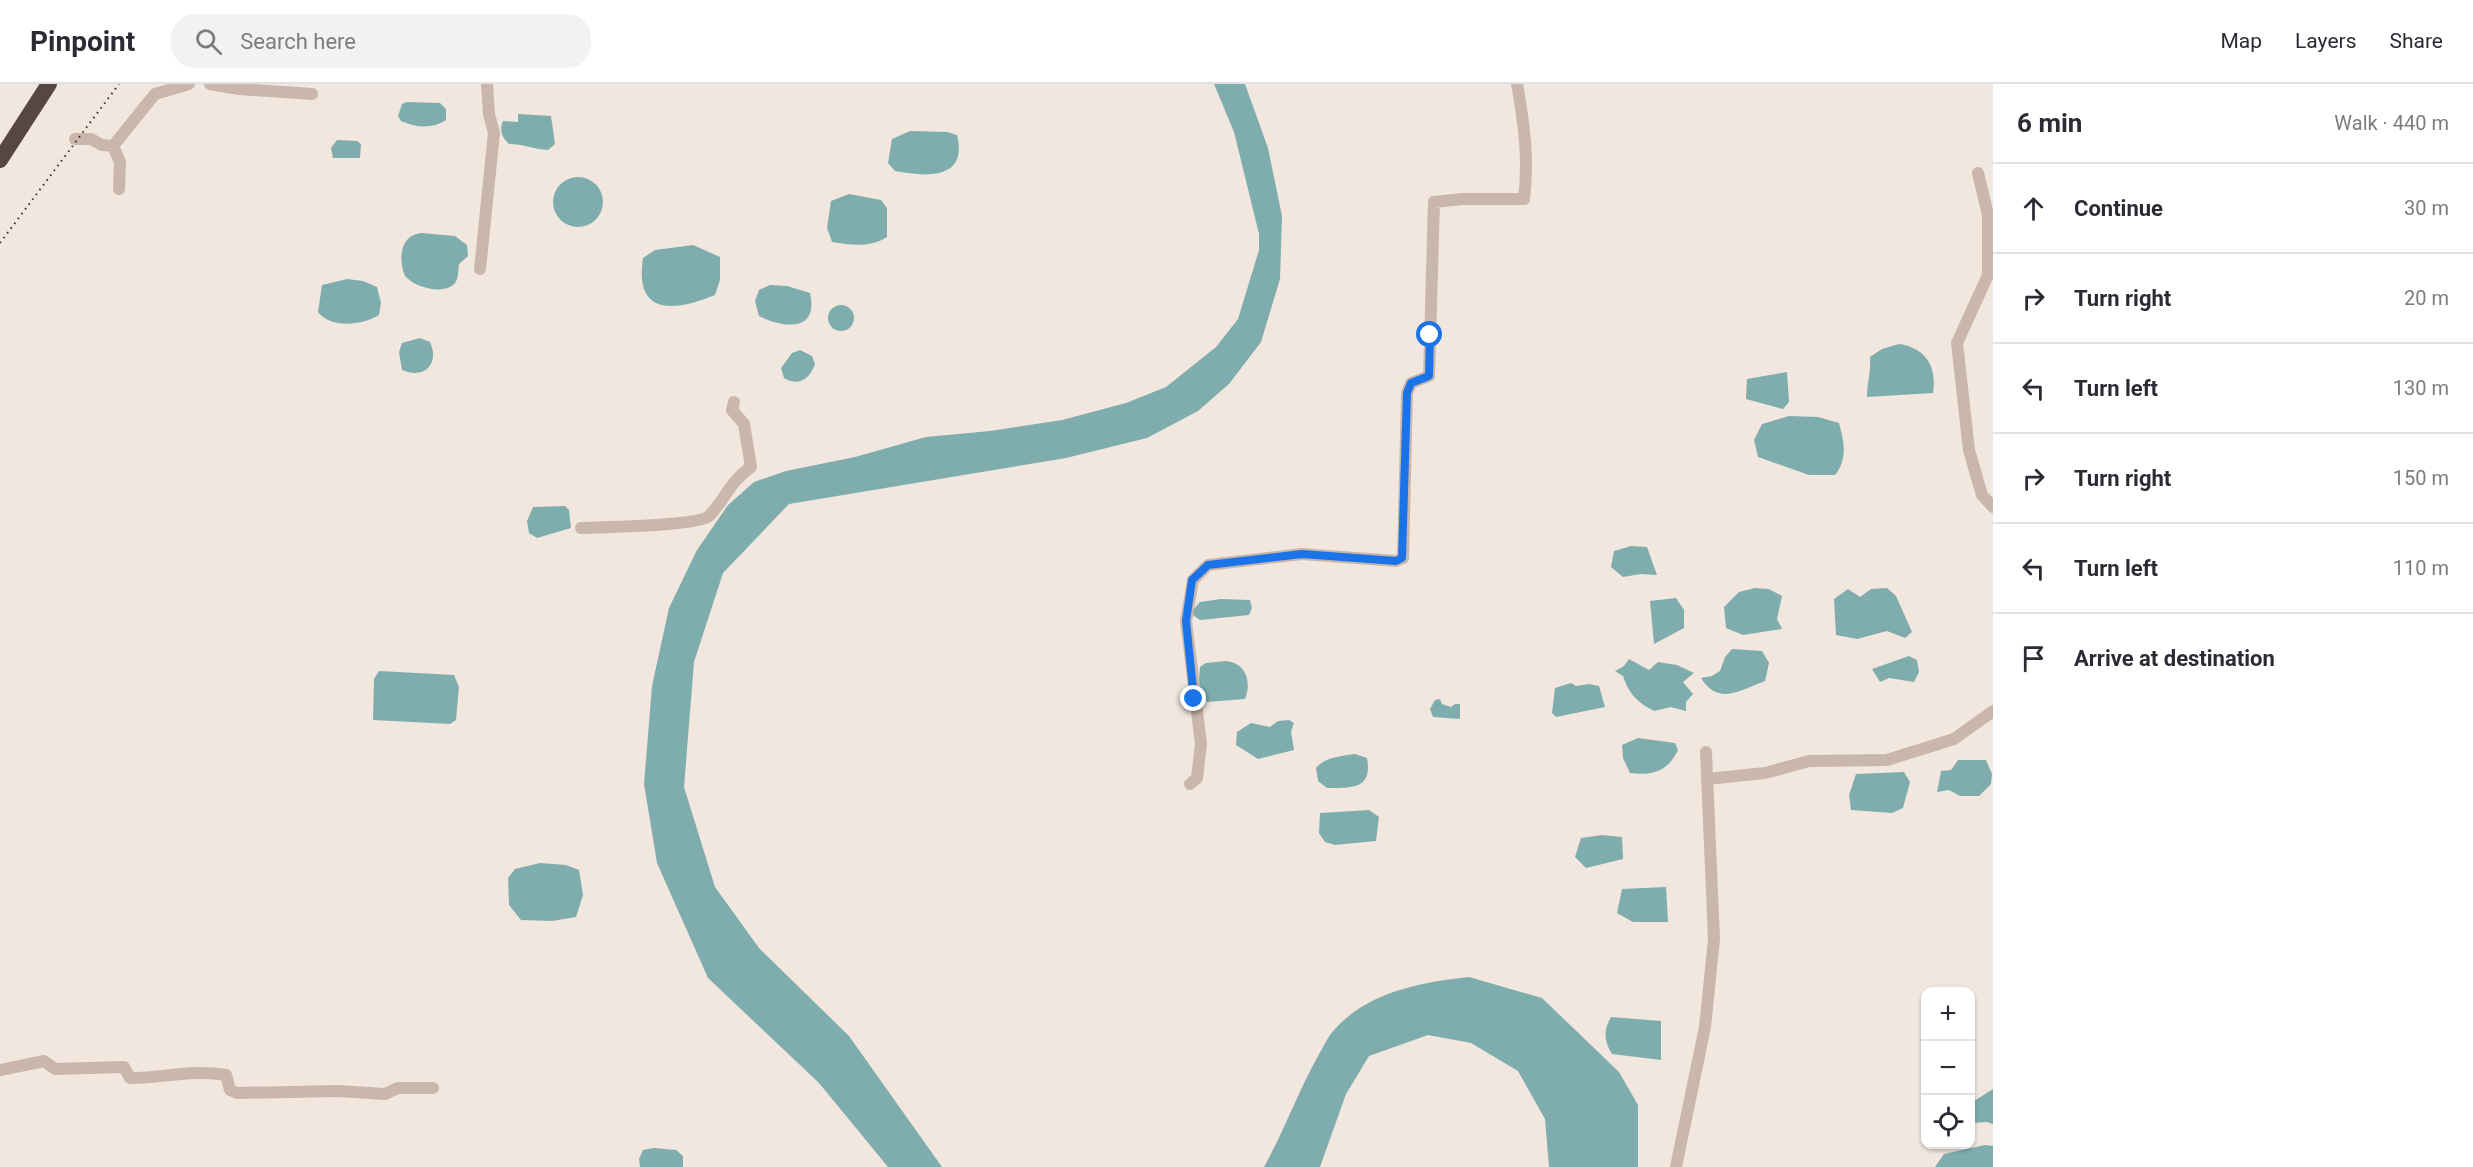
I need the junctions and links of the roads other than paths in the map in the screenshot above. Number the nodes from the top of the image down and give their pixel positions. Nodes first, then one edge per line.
1 (49, 84) edge
2 (189, 84) edge
3 (210, 84) edge
4 (488, 84) edge
5 (1517, 84) edge
6 (312, 94) dead end
7 (75, 139) dead end
8 (113, 146) junction
9 (0, 160) edge
10 (1978, 173) dead end
11 (119, 189) dead end
12 (480, 269) dead end
13 (734, 402) dead end
14 (1993, 507) edge
15 (581, 528) dead end
16 (1993, 711) edge
17 (1706, 752) dead end
18 (1707, 779) junction
19 (1190, 784) dead end
20 (0, 1070) edge
21 (433, 1088) dead end
22 (1676, 1167) edge

1 - 9 highway
2 - 8 street
3 - 6 street
4 - 12 street
5 - 19 street
7 - 8 street
8 - 11 street
10 - 14 street
13 - 15 street
16 - 18 street
17 - 18 street
18 - 22 street
20 - 21 street

